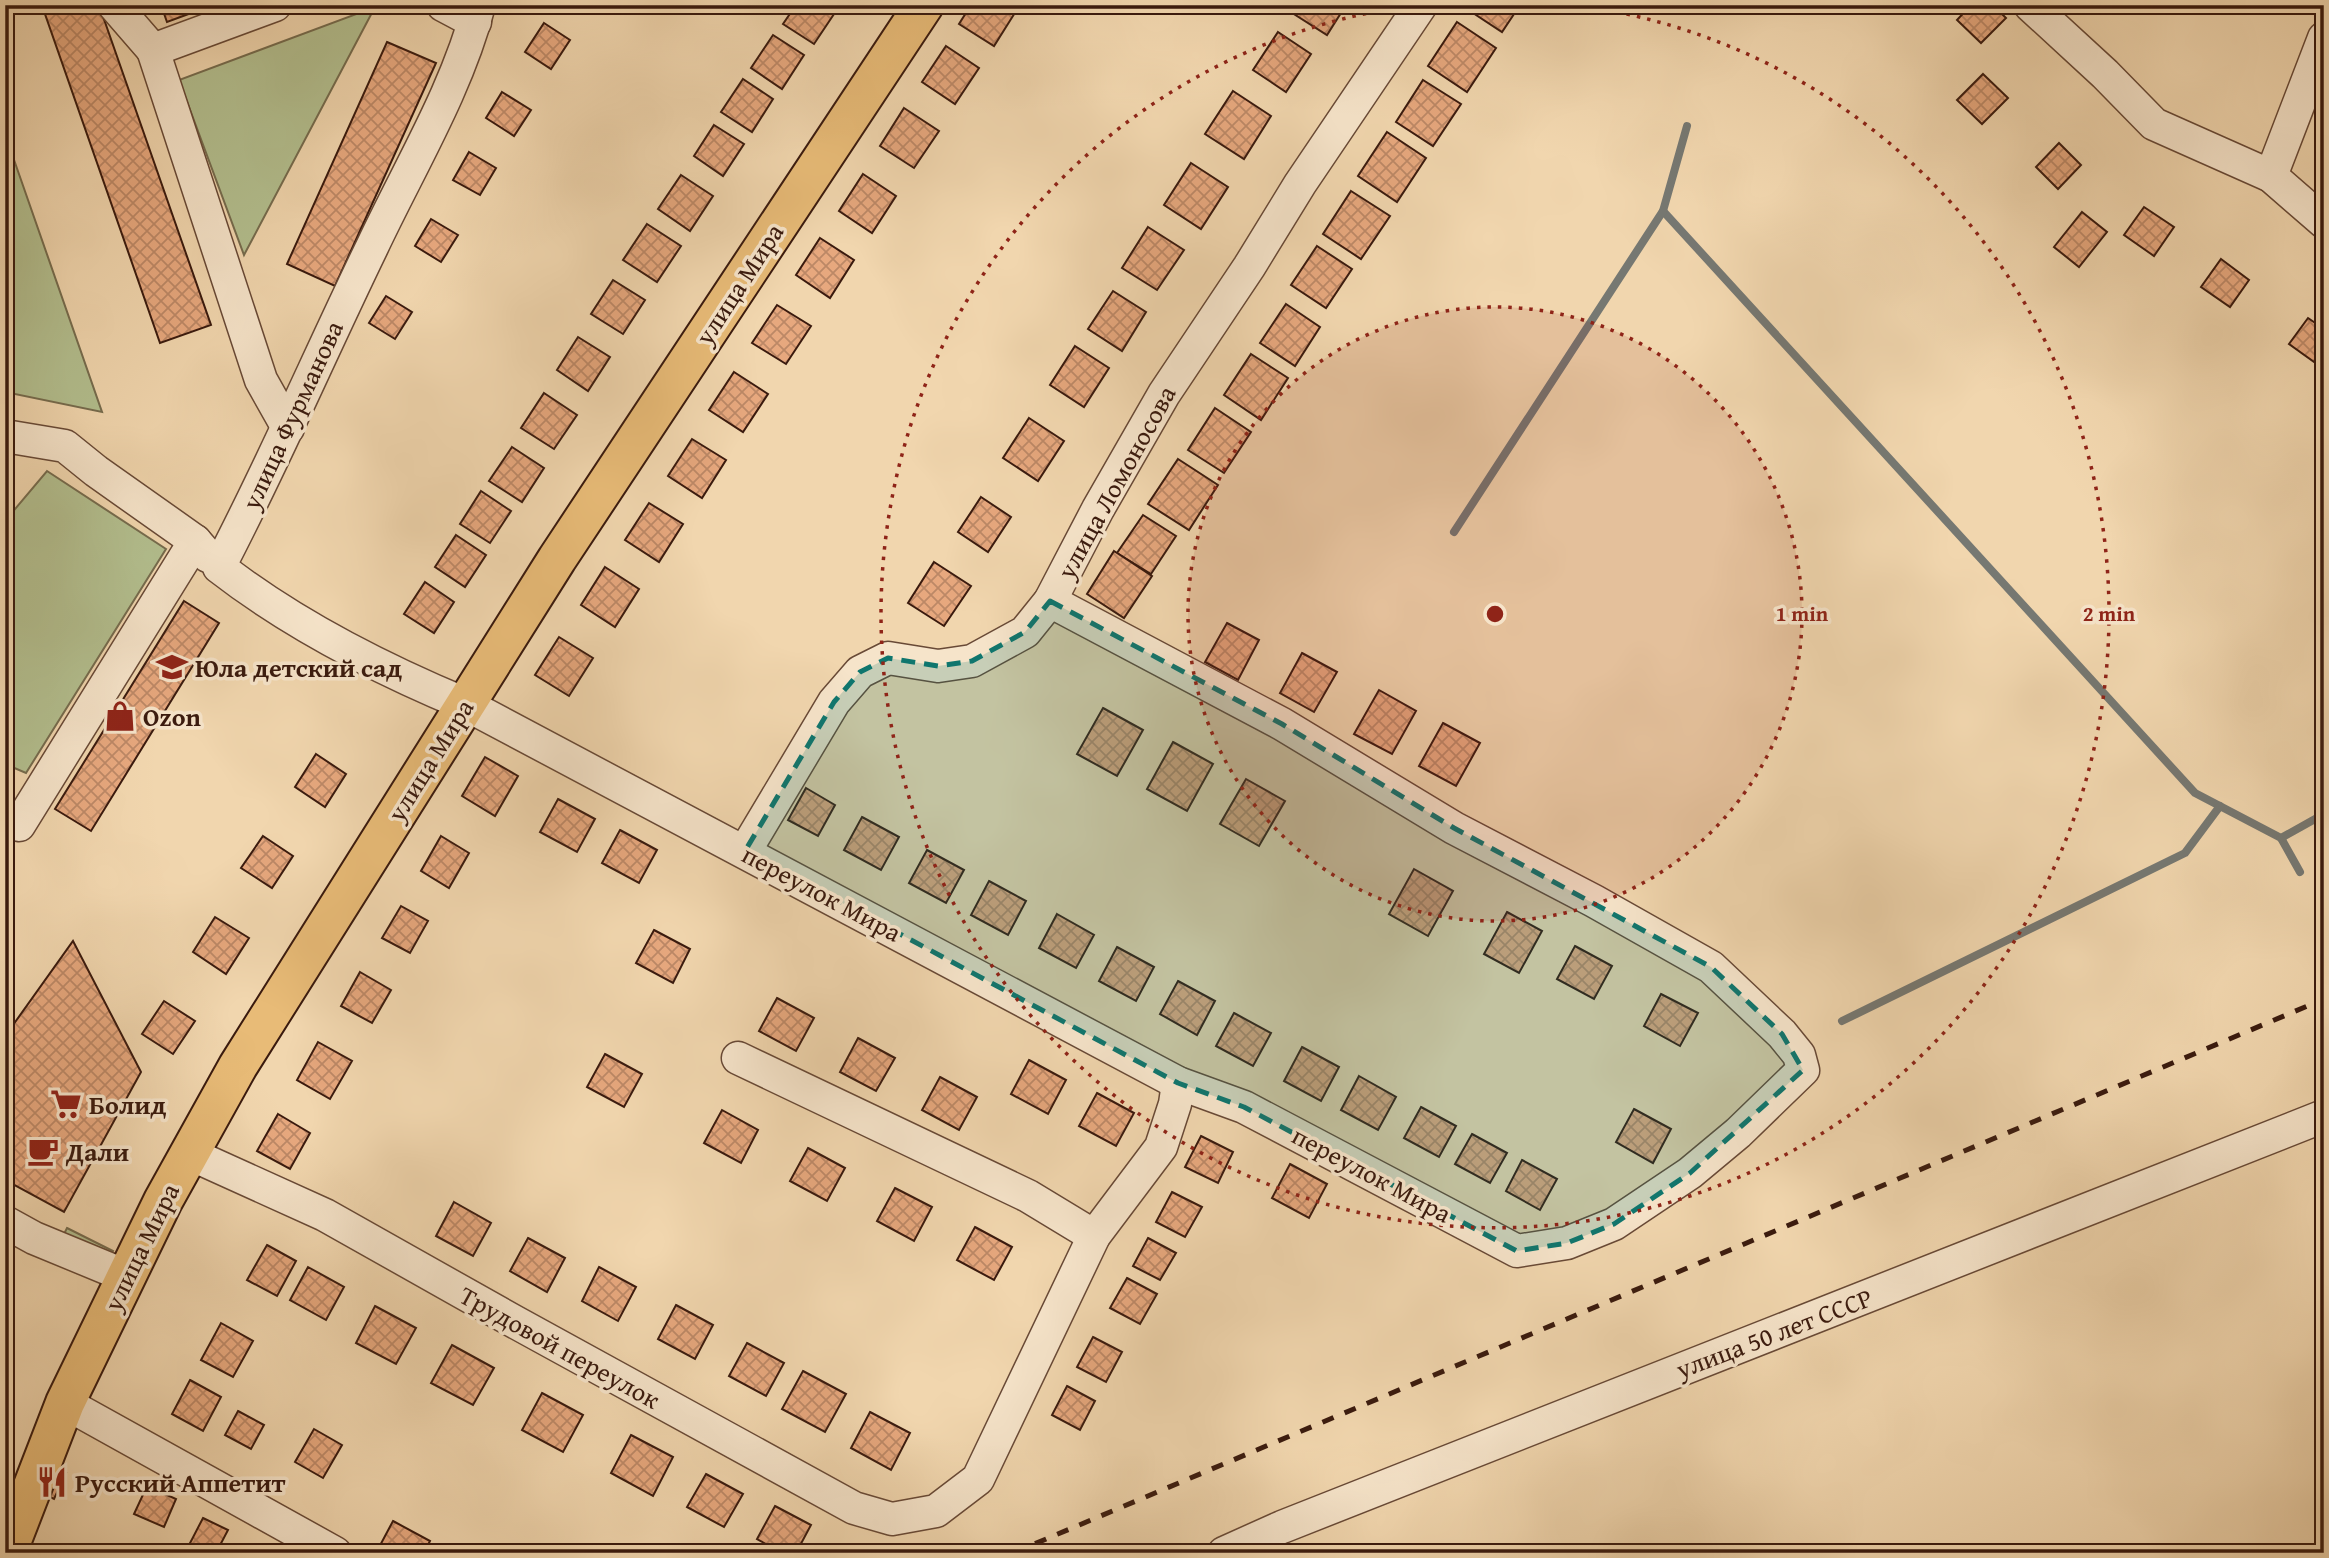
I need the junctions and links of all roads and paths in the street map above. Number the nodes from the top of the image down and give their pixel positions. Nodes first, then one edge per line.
1 (114, 5) edge
2 (275, 5) edge
3 (443, 5) edge
4 (924, 5) edge
5 (1421, 5) edge
6 (2030, 5) edge
7 (477, 14) edge
8 (2324, 38) edge
9 (153, 50) junction
10 (2271, 176) junction
11 (2324, 222) edge
12 (289, 428) junction
13 (5, 436) edge
14 (195, 541) junction
15 (219, 567) junction
16 (1050, 601) junction
17 (465, 704) junction
18 (10, 829) edge
19 (745, 851) junction
20 (738, 1058) dead end
21 (1178, 1083) junction
22 (2324, 1116) edge
23 (188, 1153) junction
24 (5, 1222) edge
25 (1094, 1236) junction
26 (126, 1276) junction
27 (65, 1403) junction
28 (8, 1545) edge
29 (334, 1553) edge
30 (1224, 1553) edge

1 - 9 street
2 - 9 street
3 - 7 street
4 - 17 main road, улица Мира
5 - 16 street, улица Ломоносова
6 - 10 street
7 - 12 street, улица Фурманова
8 - 10 street
9 - 12 street
10 - 11 street
12 - 15 street, улица Фурманова
13 - 14 street
14 - 15 street
14 - 18 street
15 - 17 street
16 - 19 street, улица Ломоносова
16 - 21 street, переулок Мира
17 - 19 street, переулок Мира
17 - 23 main road, улица Мира
19 - 21 street, переулок Мира
20 - 25 street
21 - 25 street
22 - 30 street, улица 50 лет СССР
23 - 25 street, Трудовой переулок
23 - 26 main road, улица Мира
24 - 26 street
26 - 27 main road, улица Мира
27 - 28 main road, улица Мира
27 - 29 street

